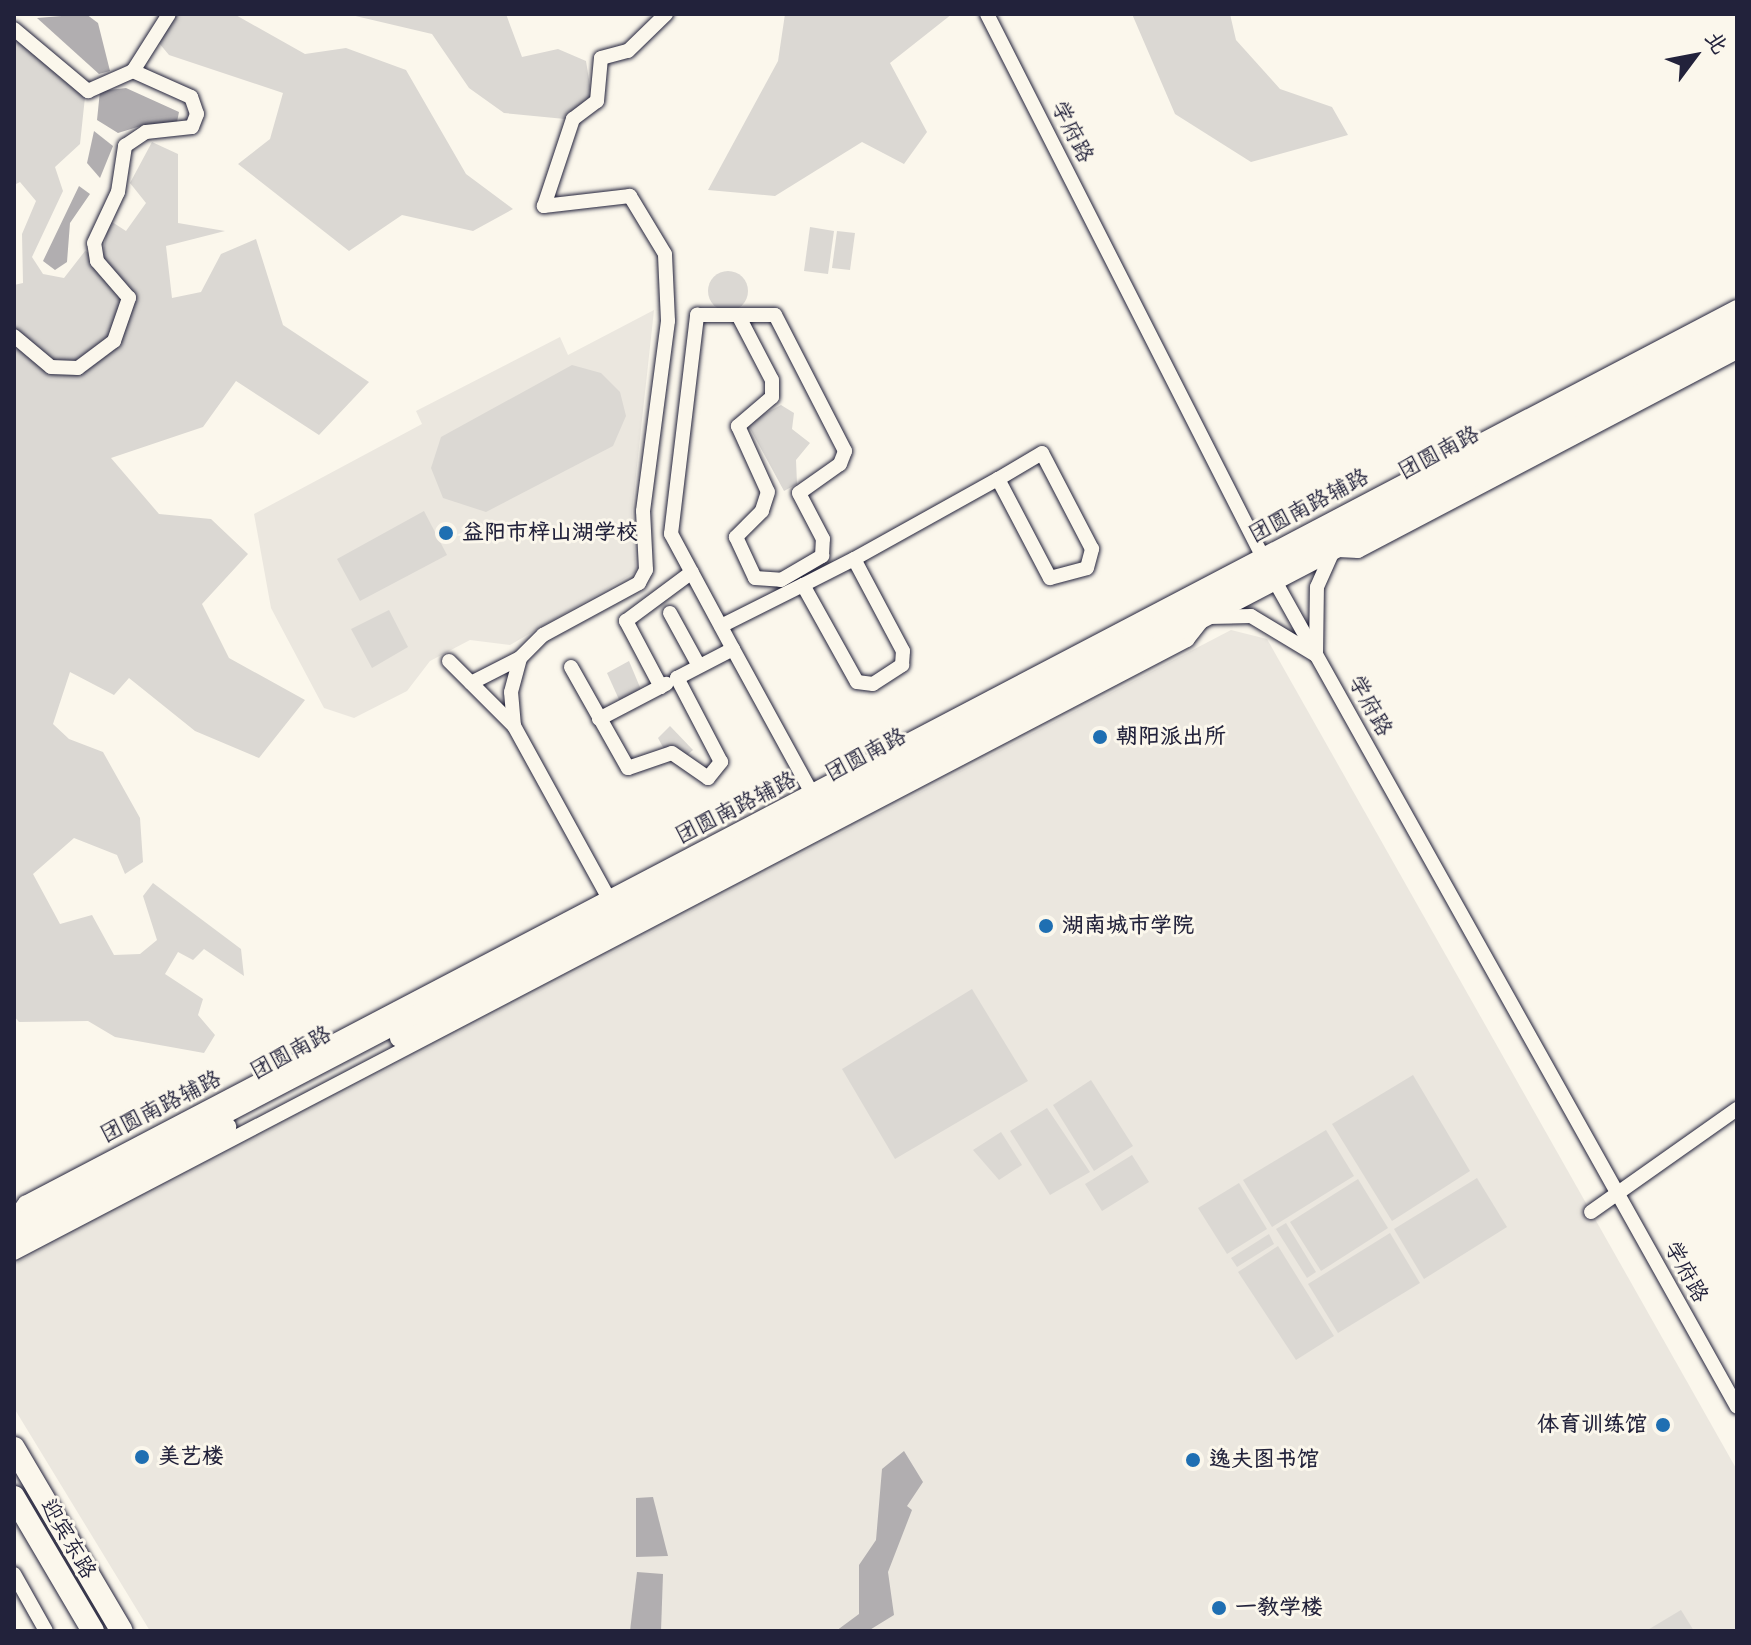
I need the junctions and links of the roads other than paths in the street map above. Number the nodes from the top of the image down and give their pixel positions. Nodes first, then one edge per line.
1 (169, 14) edge
2 (666, 14) edge
3 (987, 14) edge
4 (14, 29) edge
5 (133, 71) junction
6 (1737, 307) edge
7 (738, 315) junction
8 (1737, 322) edge
9 (14, 336) edge
10 (1737, 340) edge
11 (1737, 352) edge
12 (998, 479) junction
13 (1335, 552) junction
14 (854, 559) junction
15 (1269, 569) junction
16 (692, 572) junction
17 (803, 585) junction
18 (670, 613) dead end
19 (1205, 618) junction
20 (721, 626) junction
21 (733, 649) junction
22 (1316, 655) junction
23 (520, 658) junction
24 (449, 661) dead end
25 (699, 666) junction
26 (571, 667) dead end
27 (677, 678) junction
28 (471, 683) junction
29 (661, 687) junction
30 (599, 719) junction
31 (514, 726) junction
32 (816, 800) junction
33 (612, 904) junction
34 (1737, 1109) edge
35 (1616, 1190) junction
36 (1591, 1212) dead end
37 (14, 1218) edge
38 (14, 1225) edge
39 (14, 1241) edge
40 (14, 1253) edge
41 (1737, 1407) edge
42 (14, 1448) edge
43 (14, 1497) edge
44 (14, 1574) edge
45 (46, 1631) edge
46 (93, 1631) edge
47 (122, 1631) edge

1 - 5 street
2 - 23 street
3 - 15 street, 学府路
4 - 5 street
5 - 9 street
6 - 15 street, 团圆南路辅路
7 - 7 street
7 - 16 street
8 - 15 main road, 团圆南路
10 - 13 main road, 团圆南路
11 - 13 street
12 - 12 street
12 - 14 street
13 - 15 main road, 团圆南路
13 - 22 street
14 - 17 street
14 - 17 street
15 - 19 main road, 团圆南路
15 - 22 street, 学府路
15 - 32 main road, 团圆南路
16 - 20 street
16 - 29 street
17 - 20 street
18 - 25 street
19 - 22 street
19 - 39 main road, 团圆南路
19 - 40 street
20 - 21 street
21 - 25 street
21 - 32 street
22 - 35 street, 学府路
23 - 28 street
23 - 31 street
24 - 28 street
25 - 27 street
26 - 30 street
27 - 29 street
27 - 30 street
28 - 31 street
29 - 30 street
31 - 33 street
32 - 33 main road, 团圆南路
33 - 37 street, 团圆南路辅路
33 - 38 main road, 团圆南路
34 - 35 street
35 - 36 street
35 - 41 street, 学府路
42 - 47 highway, 迎宾东路
43 - 46 highway, 迎宾东路
44 - 45 street

